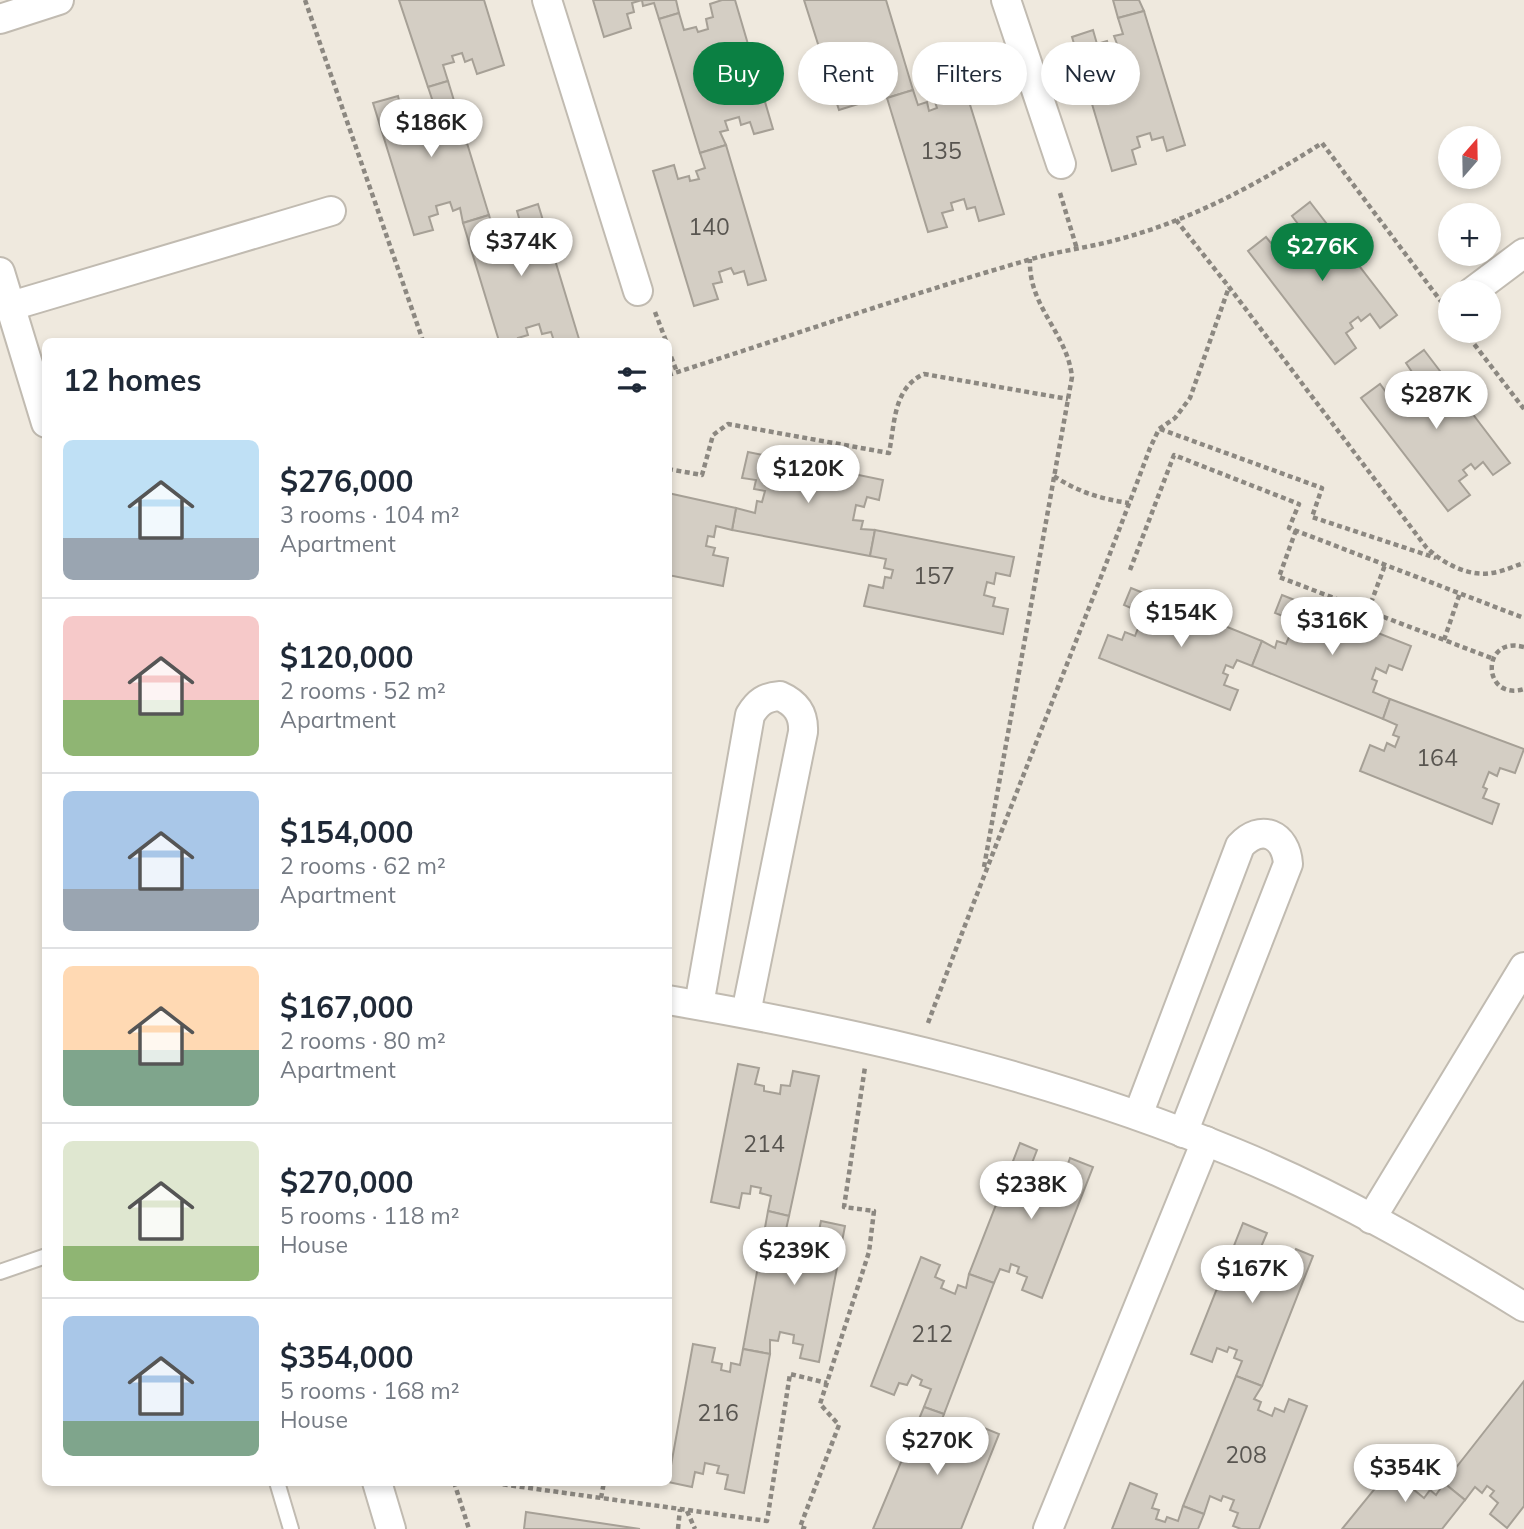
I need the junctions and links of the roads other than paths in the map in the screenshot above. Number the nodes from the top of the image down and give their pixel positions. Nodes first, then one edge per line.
1 (59, 0) edge
2 (547, 0) edge
3 (1006, 0) edge
4 (0, 19) edge
5 (1061, 163) road end
6 (331, 211) dead end
7 (1524, 253) edge
8 (0, 272) edge
9 (1488, 280) edge
10 (638, 291) dead end
11 (11, 306) junction
12 (42, 410) edge
13 (1524, 967) edge
14 (672, 1003) edge
15 (699, 1005) junction
16 (747, 1013) junction
17 (1138, 1115) junction
18 (1194, 1137) junction
19 (1371, 1219) junction
20 (42, 1257) edge
21 (0, 1272) edge
22 (1524, 1307) edge
23 (278, 1486) edge
24 (378, 1486) edge
25 (291, 1529) edge
26 (391, 1529) edge
27 (1048, 1529) edge

1 - 4 street
2 - 10 street
3 - 5 street
6 - 11 street
7 - 9 street
8 - 11 street
11 - 12 street
13 - 19 street
14 - 15 street
15 - 16 street
15 - 16 street
16 - 17 street
17 - 18 street
17 - 18 street
18 - 19 street
18 - 27 street
19 - 22 street
20 - 21 lane
23 - 25 lane
24 - 26 street

